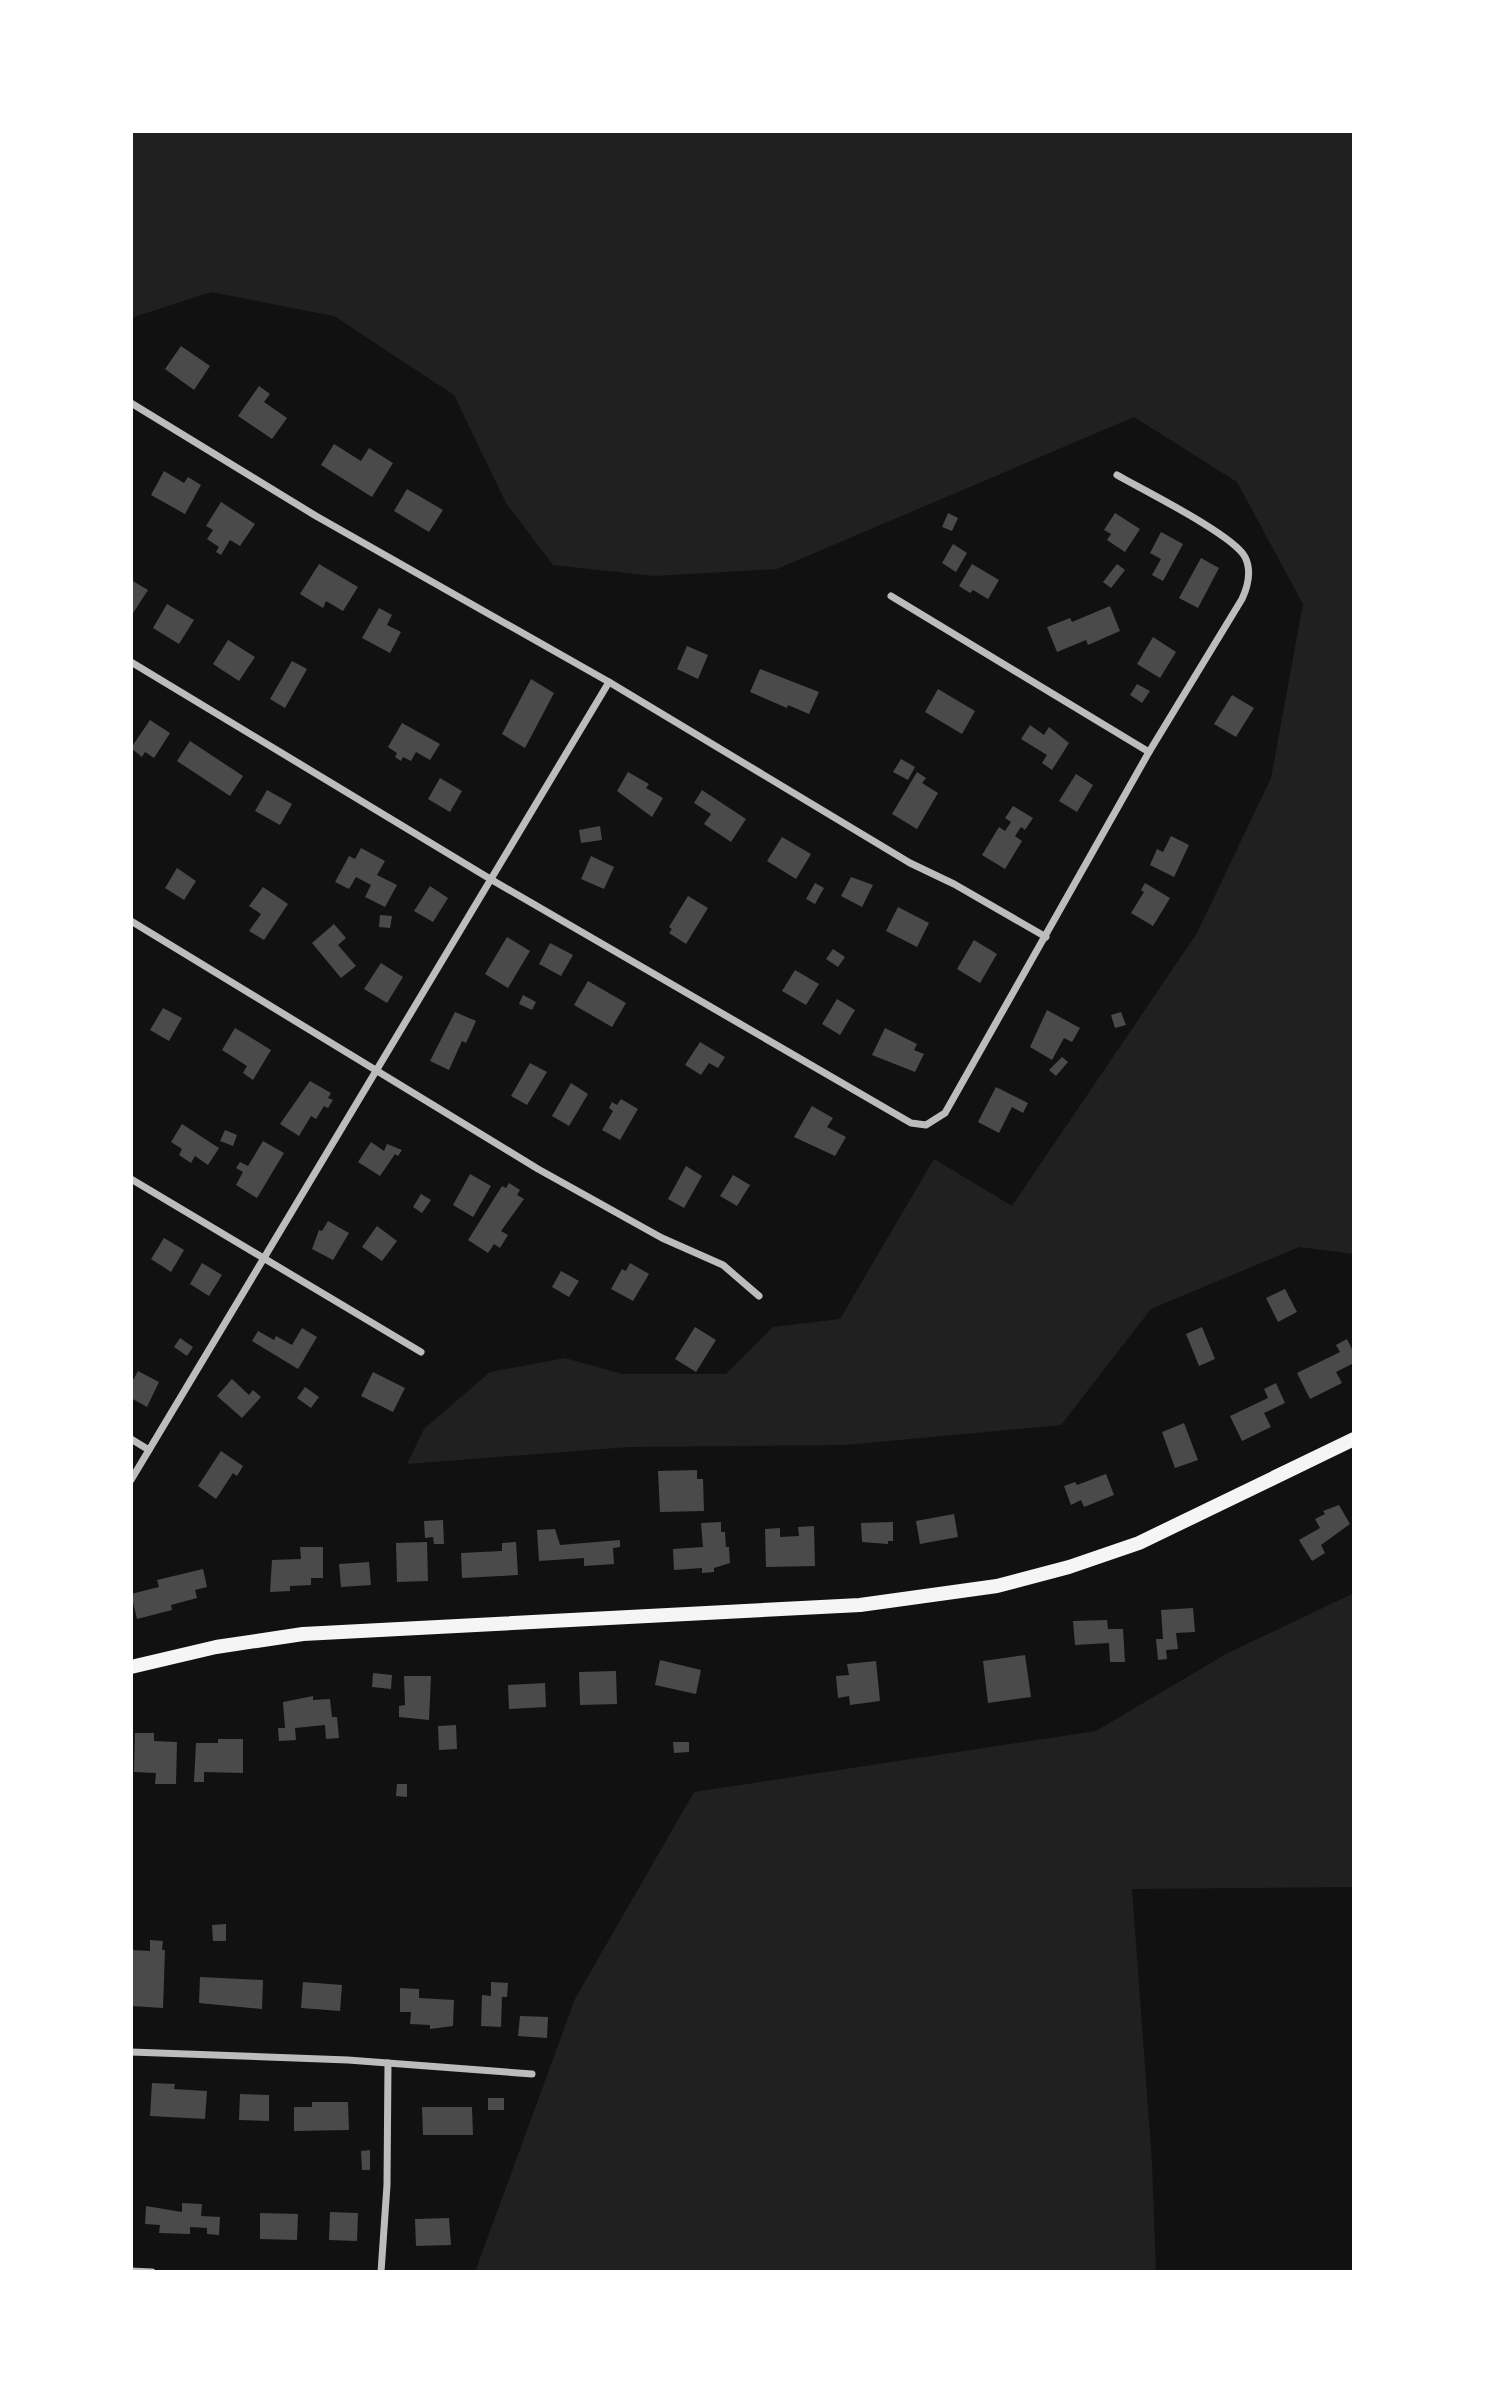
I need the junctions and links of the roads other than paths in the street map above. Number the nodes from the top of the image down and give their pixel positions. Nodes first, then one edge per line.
1 (131, 403) edge
2 (1117, 475) dead end
3 (891, 596) dead end
4 (131, 662) edge
5 (609, 681) junction
6 (1149, 752) junction
7 (492, 880) junction
8 (131, 921) edge
9 (1046, 937) junction
10 (379, 1070) junction
11 (131, 1179) edge
12 (265, 1260) junction
13 (759, 1296) dead end
14 (421, 1352) dead end
15 (131, 1439) edge
16 (1354, 1439) edge
17 (149, 1450) junction
18 (131, 1480) edge
19 (131, 1667) edge
20 (131, 2052) edge
21 (388, 2063) junction
22 (532, 2074) dead end
23 (131, 2271) edge
24 (152, 2272) edge
25 (381, 2272) edge

1 - 5 street
2 - 6 street
3 - 6 street
4 - 7 street
5 - 7 street
5 - 9 street
6 - 9 street
7 - 9 street
7 - 10 street
8 - 10 street
10 - 12 street
10 - 13 street
11 - 12 street
12 - 14 street
12 - 17 street
15 - 17 street
16 - 19 main road
17 - 18 street
20 - 21 street
21 - 22 street
21 - 25 street
23 - 24 street

